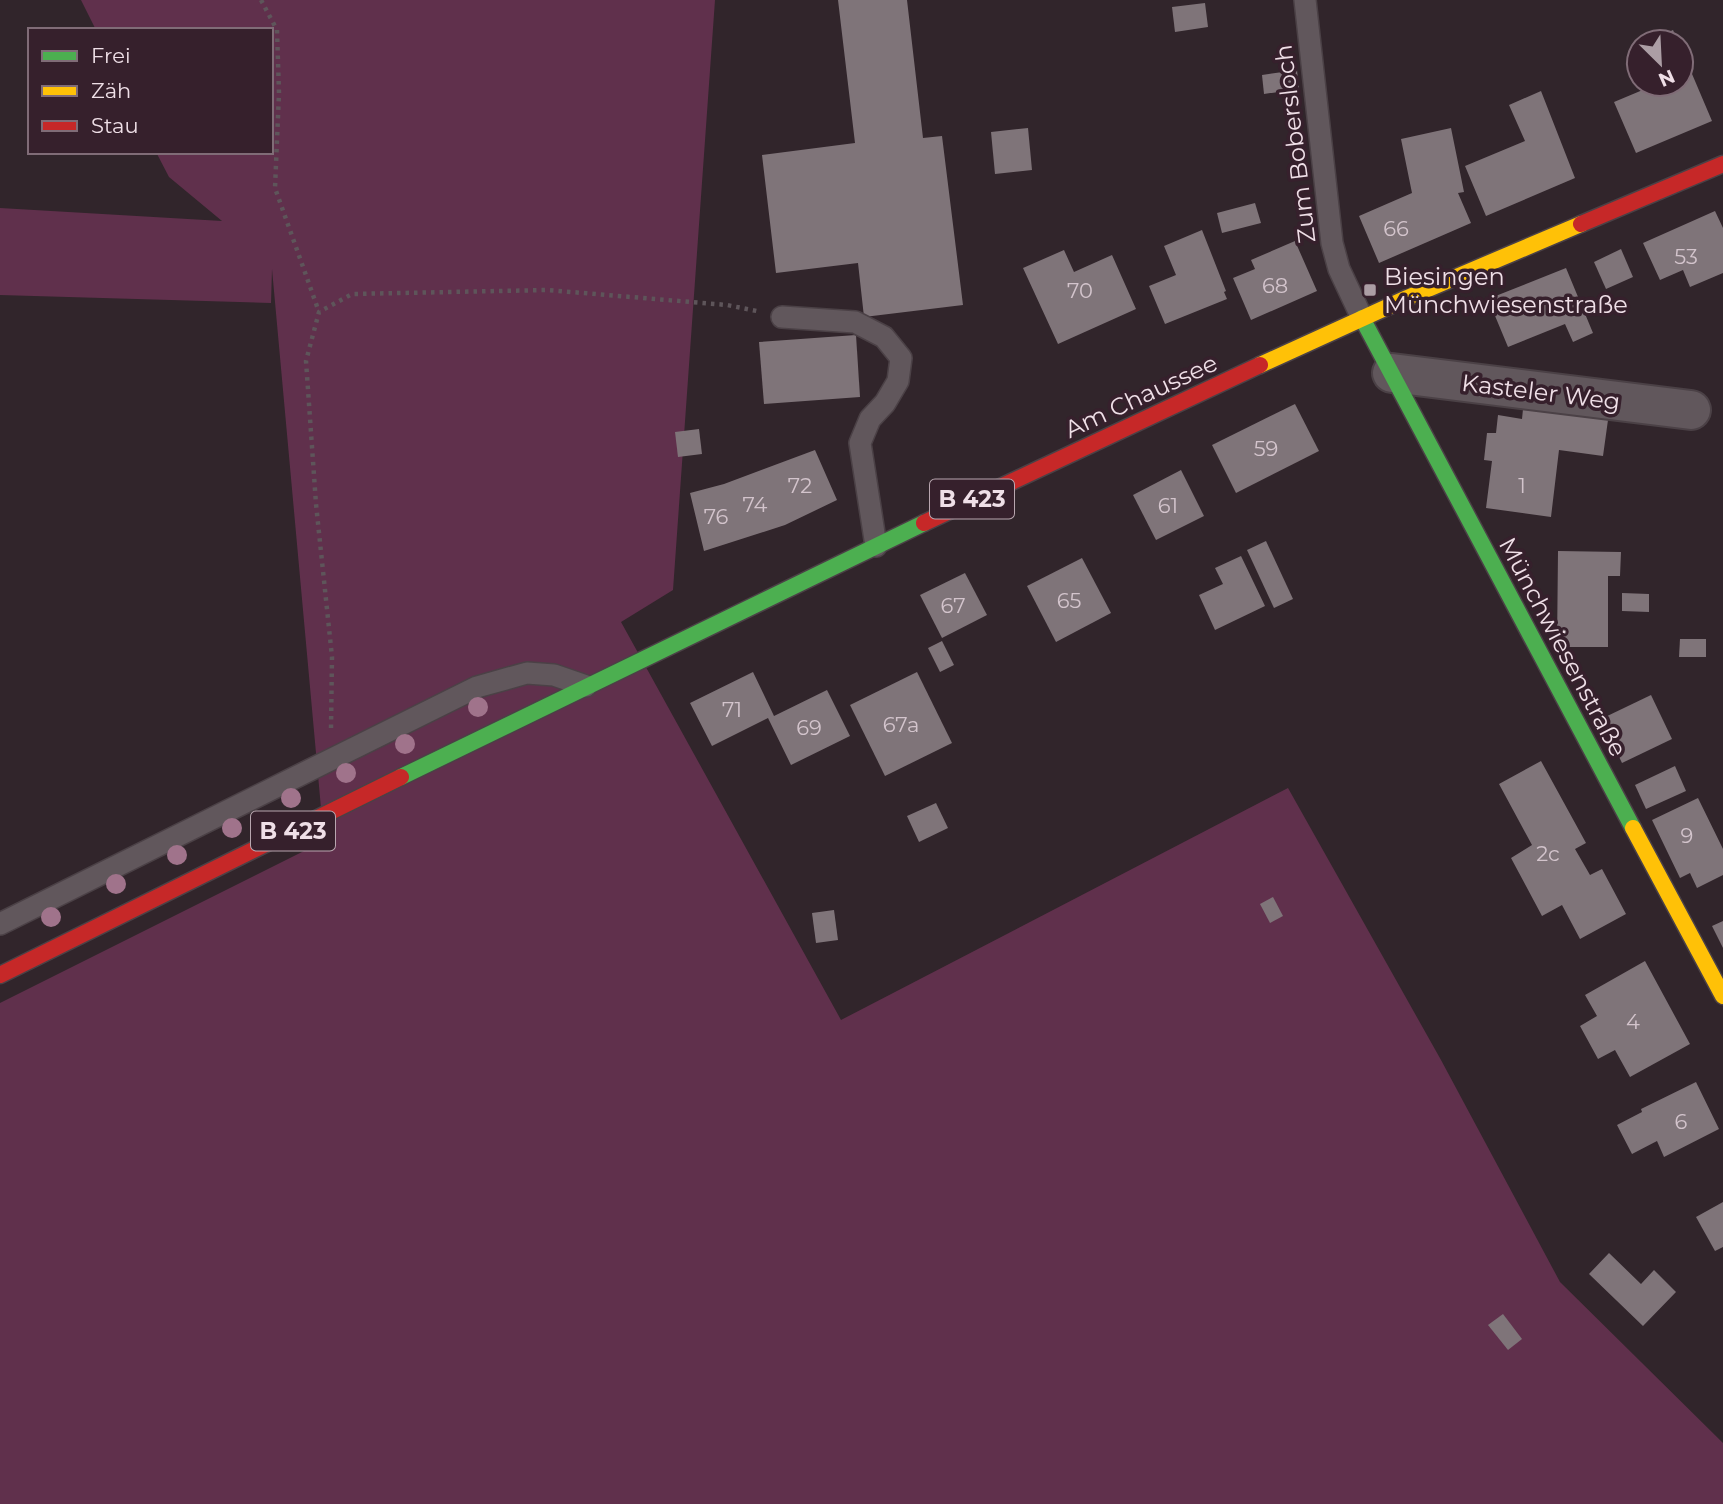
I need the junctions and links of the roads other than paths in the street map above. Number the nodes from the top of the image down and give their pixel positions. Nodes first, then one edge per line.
1 (1305, 0) edge
2 (1723, 164) edge
3 (782, 317) road end
4 (1362, 318) junction
5 (1392, 373) junction
6 (1691, 410) dead end
7 (876, 546) junction
8 (586, 686) junction
9 (0, 924) edge
10 (0, 975) edge
11 (1723, 996) edge

1 - 4 lane, Zum Bobersloch
2 - 4 main road, Am Chaussee / B 423
3 - 7 lane
4 - 5 main road, Münchwiesenstraße
4 - 7 main road, Am Chaussee / B 423
5 - 6 street, Kasteler Weg
5 - 11 main road, Münchwiesenstraße
7 - 8 main road, Am Chaussee / B 423
8 - 9 lane
8 - 10 main road, B 423

